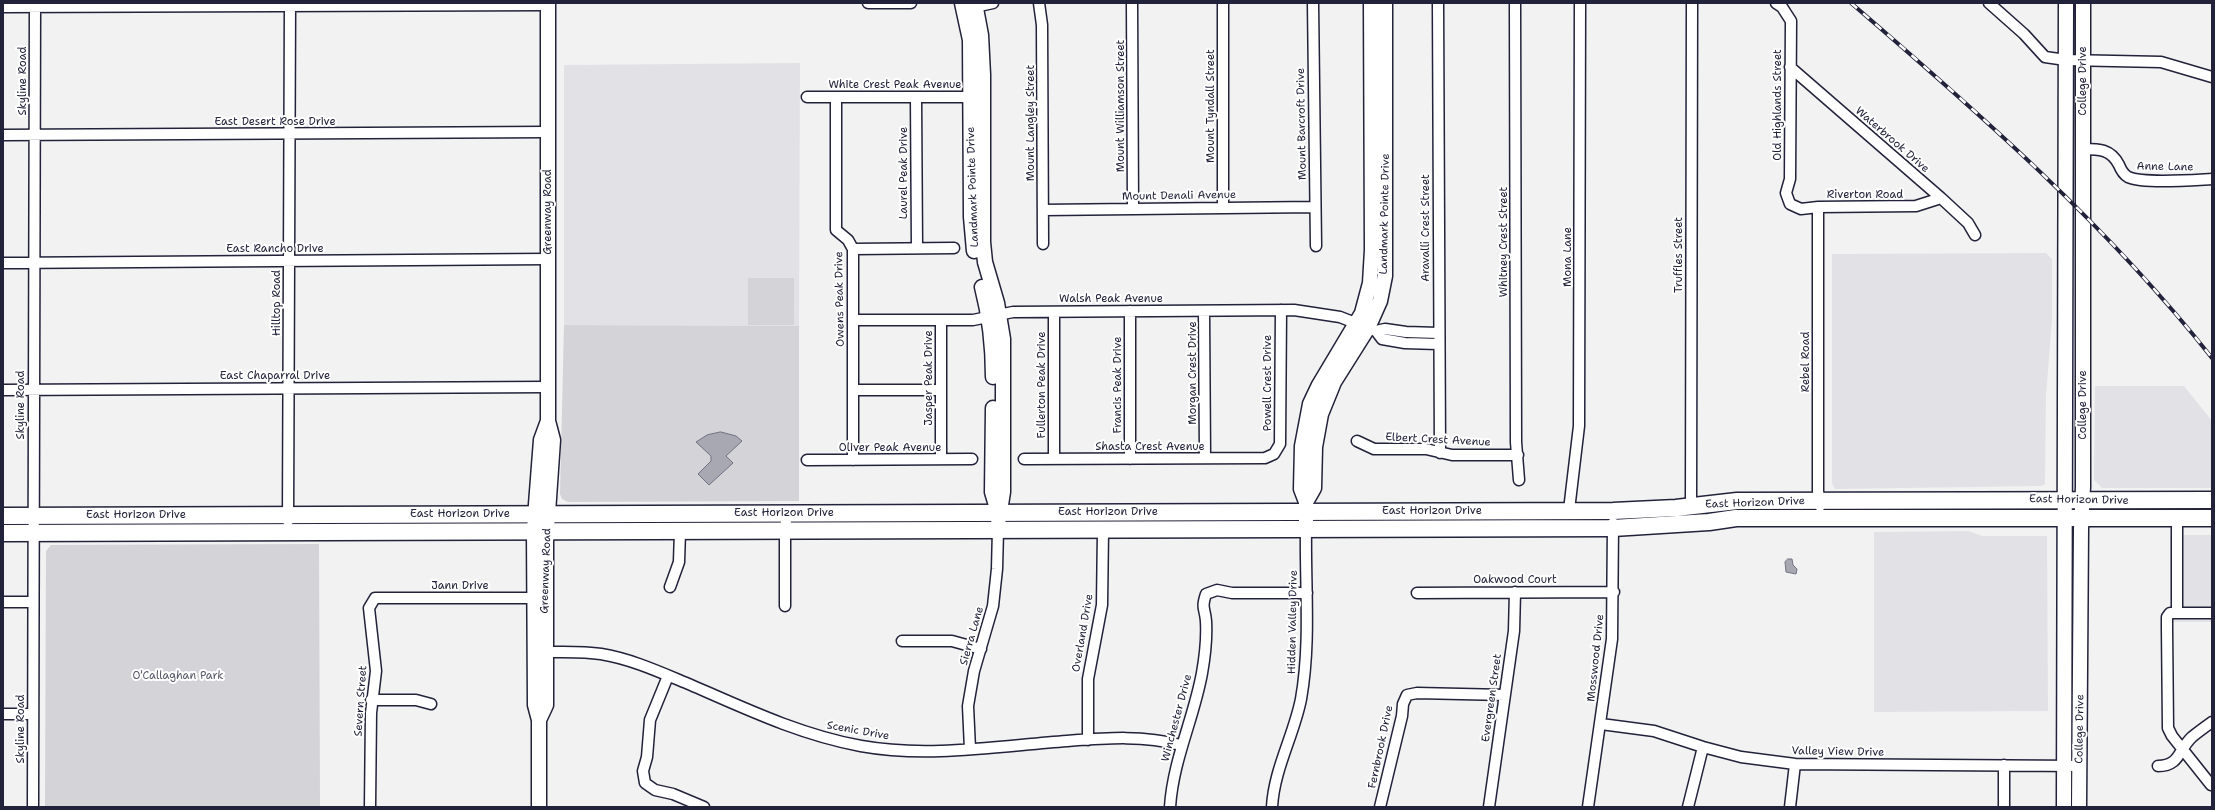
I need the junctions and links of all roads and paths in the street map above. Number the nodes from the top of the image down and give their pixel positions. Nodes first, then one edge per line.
1 (868, 3) edge
2 (911, 3) edge
3 (993, 3) edge
4 (1039, 3) edge
5 (1132, 3) edge
6 (1223, 3) edge
7 (1313, 3) edge
8 (1371, 3) edge
9 (1385, 3) edge
10 (1438, 3) edge
11 (1515, 3) edge
12 (1580, 3) edge
13 (1692, 3) edge
14 (1989, 3) edge
15 (2066, 3) edge
16 (2083, 3) edge
17 (548, 4) edge
18 (35, 5) edge
19 (290, 5) edge
20 (969, 5) edge
21 (1779, 5) edge
22 (3, 7) edge
23 (2066, 60) junction
24 (2083, 61) junction
25 (1790, 67) junction
26 (2212, 77) edge
27 (806, 97) dead end
28 (836, 97) junction
29 (916, 97) junction
30 (977, 97) junction
31 (548, 132) junction
32 (289, 134) junction
33 (3, 135) edge
34 (35, 135) junction
35 (2083, 149) junction
36 (2212, 179) edge
37 (1941, 198) junction
38 (1790, 204) joint
39 (1315, 207) junction
40 (1818, 207) junction
41 (1223, 208) junction
42 (1133, 209) junction
43 (1044, 210) junction
44 (1975, 235) dead end
45 (1043, 244) dead end
46 (1316, 246) dead end
47 (917, 248) junction
48 (954, 248) dead end
49 (853, 249) junction
50 (548, 259) junction
51 (289, 261) junction
52 (3, 262) edge
53 (34, 262) junction
54 (2064, 300) junction
55 (2083, 300) junction
56 (1281, 310) junction
57 (1130, 311) junction
58 (1204, 311) junction
59 (1054, 312) junction
60 (994, 315) junction
61 (853, 320) junction
62 (941, 320) junction
63 (1367, 327) junction
64 (1438, 333) junction
65 (1438, 344) junction
66 (547, 387) junction
67 (288, 388) junction
68 (3, 390) edge
69 (33, 390) junction
70 (853, 390) junction
71 (941, 390) junction
72 (1358, 442) dead end
73 (1440, 453) junction
74 (1274, 454) joint
75 (1518, 455) junction
76 (1205, 458) junction
77 (941, 459) junction
78 (972, 459) dead end
79 (1024, 459) dead end
80 (1054, 459) junction
81 (1130, 459) junction
82 (807, 460) dead end
83 (853, 460) junction
84 (1519, 480) dead end
85 (1819, 500) junction
86 (2066, 500) junction
87 (2083, 500) junction
88 (2212, 500) edge
89 (1306, 507) junction
90 (1691, 507) junction
91 (1569, 510) junction
92 (1613, 511) junction
93 (787, 512) junction
94 (998, 512) junction
95 (288, 515) junction
96 (3, 516) edge
97 (33, 516) junction
98 (1823, 517) junction
99 (2065, 518) junction
100 (2082, 518) junction
101 (2177, 518) junction
102 (2212, 518) edge
103 (540, 522) junction
104 (3, 524) edge
105 (1496, 528) junction
106 (1613, 528) junction
107 (1306, 529) junction
108 (785, 530) junction
109 (998, 530) junction
110 (1103, 530) junction
111 (288, 531) junction
112 (680, 531) junction
113 (188, 532) junction
114 (3, 533) edge
115 (34, 533) junction
116 (670, 587) dead end
117 (1515, 592) junction
118 (1614, 592) junction
119 (1307, 593) junction
120 (1417, 593) dead end
121 (375, 598) joint
122 (539, 598) junction
123 (3, 602) edge
124 (33, 602) junction
125 (785, 606) dead end
126 (2177, 613) junction
127 (2212, 613) edge
128 (2064, 638) junction
129 (902, 641) dead end
130 (981, 649) junction
131 (545, 652) junction
132 (668, 676) junction
133 (2080, 694) junction
134 (1505, 695) junction
135 (371, 700) junction
136 (431, 704) dead end
137 (3, 714) edge
138 (33, 714) junction
139 (539, 720) junction
140 (2212, 722) edge
141 (1601, 724) junction
142 (1088, 740) junction
143 (1182, 745) junction
144 (1703, 747) junction
145 (970, 749) junction
146 (2183, 749) junction
147 (1795, 764) junction
148 (2004, 765) junction
149 (2065, 766) junction
150 (2079, 766) junction
151 (2158, 766) dead end
152 (2212, 785) edge
153 (33, 807) edge
154 (370, 807) edge
155 (539, 807) edge
156 (704, 807) edge
157 (1170, 807) edge
158 (1272, 807) edge
159 (1380, 807) edge
160 (1489, 807) edge
161 (1588, 807) edge
162 (1688, 807) edge
163 (1790, 807) edge
164 (2004, 807) edge
165 (2064, 807) edge
166 (2079, 807) edge

1 - 2 street
3 - 20 street
4 - 43 street, Mount Langley Street
5 - 42 street, Mount Williamson Street
6 - 41 street, Mount Tyndall Street
7 - 39 street, Mount Barcroft Drive
8 - 63 main road, Landmark Pointe Drive
9 - 63 main road, Landmark Pointe Drive
10 - 64 street, Aravalli Crest Street
11 - 75 street, Whitney Crest Street
12 - 91 street, Mona Lane
13 - 90 street, Truffles Street
14 - 23 street
15 - 23 main road, College Drive
16 - 24 main road, College Drive
17 - 19 street
17 - 31 main road, Greenway Road
18 - 19 street
18 - 22 street
18 - 34 street, Skyline Road
19 - 32 street, Hilltop Road
20 - 30 main road, Landmark Pointe Drive
21 - 25 street, Old Highlands Street
23 - 24 street
23 - 54 main road, College Drive
24 - 26 street
24 - 35 main road, College Drive
25 - 37 street, Waterbrook Drive
25 - 38 street, Old Highlands Street
27 - 28 street, White Crest Peak Avenue
28 - 29 street, White Crest Peak Avenue
28 - 49 street, Owens Peak Drive
29 - 30 street, White Crest Peak Avenue
29 - 47 street, Laurel Peak Drive
30 - 60 main road, Landmark Pointe Drive
31 - 32 street, East Desert Rose Drive
31 - 50 main road, Greenway Road
32 - 34 street, East Desert Rose Drive
32 - 51 street, Hilltop Road
33 - 34 street, East Desert Rose Drive
34 - 53 street, Skyline Road
35 - 36 street, Anne Lane
35 - 55 main road, College Drive
37 - 40 street, Riverton Road
37 - 44 street, Waterbrook Drive
38 - 40 street, Riverton Road
39 - 41 street, Mount Denali Avenue
39 - 46 street, Mount Barcroft Drive
40 - 85 street, Rebel Road
41 - 42 street, Mount Denali Avenue
42 - 43 street, Mount Denali Avenue
43 - 45 street, Mount Langley Street
47 - 48 street
47 - 49 street
49 - 61 street, Owens Peak Drive
50 - 51 street, East Rancho Drive
50 - 66 main road, Greenway Road
51 - 53 street, East Rancho Drive
51 - 67 street, Hilltop Road
52 - 53 street, East Rancho Drive
53 - 69 street, Skyline Road
54 - 55 main road
54 - 86 main road, College Drive
55 - 87 main road, College Drive
56 - 58 street, Walsh Peak Avenue
56 - 63 street, Walsh Peak Avenue
56 - 74 street, Powell Crest Drive
57 - 58 street, Walsh Peak Avenue
57 - 59 street, Walsh Peak Avenue
57 - 81 street, Francis Peak Drive
58 - 76 street, Morgan Crest Drive
59 - 60 street, Walsh Peak Avenue
59 - 80 street, Fullerton Peak Drive
60 - 62 street, Walsh Peak Avenue
60 - 94 main road, Landmark Pointe Drive
61 - 62 street, Walsh Peak Avenue
61 - 70 street, Owens Peak Drive
62 - 71 street, Jasper Peak Drive
63 - 64 street
63 - 65 street
63 - 89 main road, Landmark Pointe Drive
64 - 65 street, Aravalli Crest Street
65 - 73 street, Aravalli Crest Street
66 - 67 street, East Chaparral Drive
66 - 103 main road, Greenway Road
67 - 69 street, East Chaparral Drive
67 - 95 street, Hilltop Road
68 - 69 street, East Chaparral Drive
69 - 97 street, Skyline Road
70 - 71 street
70 - 83 street, Owens Peak Drive
71 - 77 street, Jasper Peak Drive
72 - 73 street, Elbert Crest Avenue
73 - 75 street, Elbert Crest Avenue
74 - 76 street, Shasta Crest Avenue
75 - 84 street, Whitney Crest Street
76 - 81 street, Shasta Crest Avenue
77 - 78 street, Oliver Peak Avenue
77 - 83 street, Oliver Peak Avenue
79 - 80 street, Shasta Crest Avenue
80 - 81 street, Shasta Crest Avenue
82 - 83 street, Oliver Peak Avenue
85 - 86 main road, East Horizon Drive
85 - 90 main road, East Horizon Drive
85 - 98 street, Rebel Road
86 - 87 main road, East Horizon Drive
86 - 99 main road, College Drive
87 - 88 main road, East Horizon Drive
87 - 100 main road, College Drive
89 - 91 main road, East Horizon Drive
89 - 94 main road, East Horizon Drive
89 - 107 main road, Landmark Pointe Drive
90 - 92 main road, East Horizon Drive
91 - 92 main road, East Horizon Drive
91 - 105 main road
92 - 106 street, Mosswood Drive
93 - 94 main road, East Horizon Drive
93 - 103 main road, East Horizon Drive
93 - 108 street
94 - 109 main road, Landmark Pointe Drive
95 - 97 main road, East Horizon Drive
95 - 103 main road, East Horizon Drive
95 - 111 street, Hilltop Road
95 - 113 main road
96 - 97 main road, East Horizon Drive
97 - 104 main road
97 - 115 street, Skyline Road
98 - 99 main road, East Horizon Drive
98 - 106 main road, East Horizon Drive
99 - 100 main road, East Horizon Drive
99 - 128 main road, College Drive
100 - 101 main road, East Horizon Drive
100 - 133 main road, College Drive
101 - 102 main road, East Horizon Drive
101 - 126 street
103 - 111 main road, East Horizon Drive
103 - 112 main road, East Horizon Drive
103 - 122 main road, Greenway Road
105 - 106 main road, East Horizon Drive
105 - 107 main road, East Horizon Drive
106 - 118 street, Mosswood Drive
107 - 110 main road, East Horizon Drive
107 - 119 street, Hidden Valley Drive
108 - 109 main road, East Horizon Drive
108 - 112 main road, East Horizon Drive
108 - 125 street
109 - 110 main road, East Horizon Drive
109 - 130 street, Sierra Lane
110 - 142 street, Overland Drive
111 - 113 main road, East Horizon Drive
112 - 116 street
113 - 115 main road, East Horizon Drive
114 - 115 main road, East Horizon Drive
115 - 124 street, Skyline Road
117 - 118 street, Oakwood Court
117 - 120 street, Oakwood Court
117 - 134 street, Evergreen Street
118 - 141 street, Mosswood Drive
119 - 143 street, Winchester Drive
119 - 158 street, Hidden Valley Drive
121 - 122 street, Jann Drive
121 - 135 street, Severn Street
122 - 131 main road, Greenway Road
122 - 139 main road, Greenway Road
123 - 124 street
124 - 138 street, Skyline Road
126 - 127 street
126 - 146 street
128 - 133 main road
128 - 149 main road, College Drive
129 - 130 street
130 - 145 street, Sierra Lane
131 - 132 street, Scenic Drive
131 - 139 main road, Greenway Road
132 - 145 street, Scenic Drive
132 - 156 street
133 - 150 main road, College Drive
134 - 159 street, Fernbrook Drive
134 - 160 street, Evergreen Street
135 - 136 street
135 - 154 street, Severn Street
137 - 138 street
138 - 153 street, Skyline Road
139 - 155 main road, Greenway Road
140 - 146 street
141 - 144 street, Valley View Drive
141 - 161 street, Mosswood Drive
142 - 143 street, Scenic Drive
142 - 145 street, Scenic Drive
143 - 157 street, Winchester Drive
144 - 147 street, Valley View Drive
144 - 162 street
146 - 151 street
146 - 152 street
147 - 148 street, Valley View Drive
147 - 163 street
148 - 149 street, Valley View Drive
148 - 164 street
149 - 150 street, Valley View Drive
149 - 165 main road, College Drive
150 - 166 main road, College Drive

